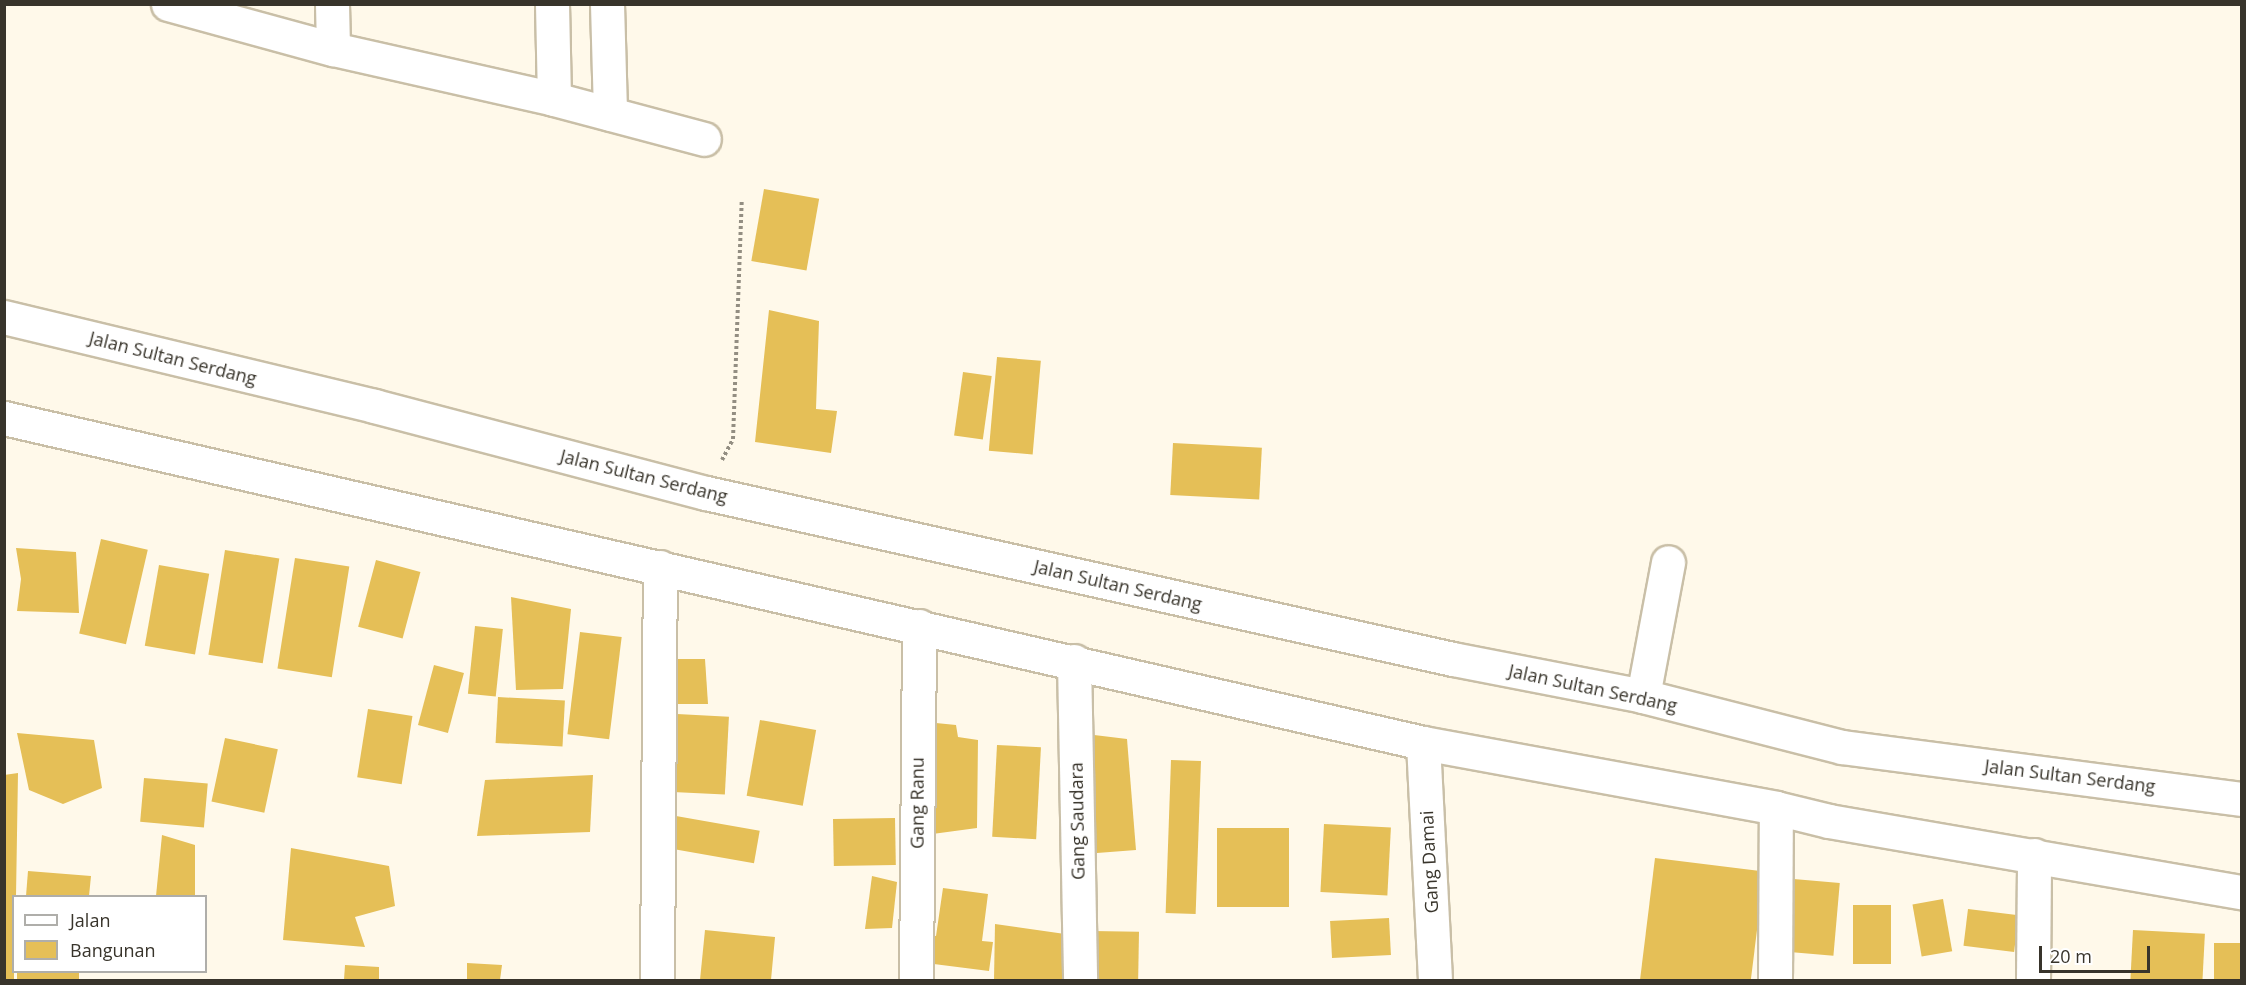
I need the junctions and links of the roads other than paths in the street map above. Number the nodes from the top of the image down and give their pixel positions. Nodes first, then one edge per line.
1 (168, 4) edge
2 (332, 4) edge
3 (552, 4) edge
4 (607, 4) edge
5 (333, 49) junction
6 (554, 99) junction
7 (610, 114) junction
8 (704, 139) dead end
9 (4, 317) edge
10 (4, 418) edge
11 (1668, 562) dead end
12 (660, 567) junction
13 (919, 626) junction
14 (1074, 661) junction
15 (1642, 696) junction
16 (1423, 743) junction
17 (2241, 799) edge
18 (1776, 808) junction
19 (2034, 855) junction
20 (2241, 892) edge
21 (657, 981) edge
22 (916, 981) edge
23 (1080, 981) edge
24 (1435, 981) edge
25 (1775, 981) edge
26 (2033, 981) edge

1 - 5 main road
2 - 5 main road
3 - 6 main road
4 - 7 main road
5 - 6 main road
6 - 7 main road
7 - 8 main road
9 - 15 main road, Jalan Sultan Serdang
10 - 12 main road
11 - 15 main road
12 - 13 main road
12 - 21 main road
13 - 14 main road
13 - 22 main road, Gang Ranu
14 - 16 main road
14 - 23 main road, Gang Saudara
15 - 17 main road, Jalan Sultan Serdang
16 - 18 main road
16 - 24 main road, Gang Damai
18 - 19 main road
18 - 25 main road
19 - 20 main road
19 - 26 main road

